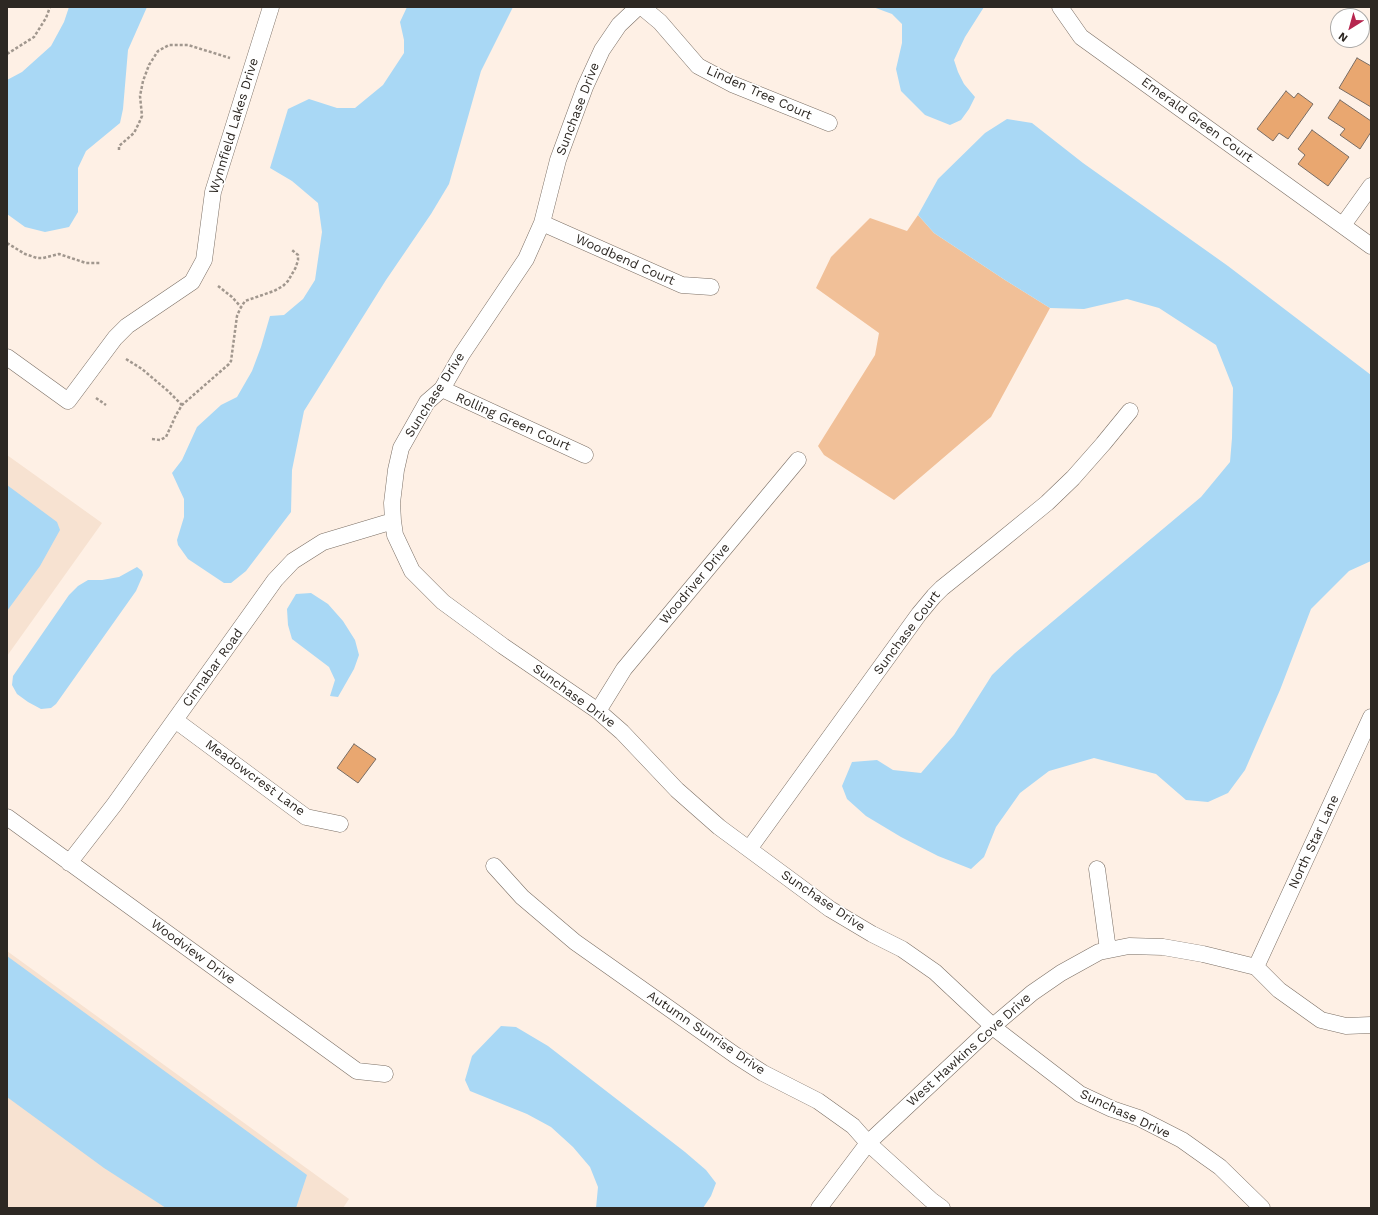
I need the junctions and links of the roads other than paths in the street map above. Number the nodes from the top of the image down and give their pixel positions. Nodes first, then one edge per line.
1 (272, 7) edge
2 (638, 7) edge
3 (642, 7) edge
4 (1060, 7) edge
5 (829, 123) dead end
6 (1371, 186) edge
7 (542, 223) junction
8 (1342, 225) junction
9 (1371, 246) edge
10 (711, 287) dead end
11 (7, 357) edge
12 (442, 389) junction
13 (1130, 411) dead end
14 (585, 455) dead end
15 (798, 460) dead end
16 (393, 521) junction
17 (598, 711) junction
18 (1371, 717) edge
19 (175, 720) junction
20 (7, 817) edge
21 (340, 824) dead end
22 (749, 849) junction
23 (69, 863) junction
24 (494, 866) dead end
25 (1098, 869) dead end
26 (1108, 950) junction
27 (1256, 967) junction
28 (1371, 1025) edge
29 (993, 1026) junction
30 (385, 1074) dead end
31 (868, 1143) junction
32 (819, 1208) edge
33 (942, 1208) edge
34 (1262, 1208) edge

1 - 11 street, Wynnfield Lakes Drive
2 - 7 street, Sunchase Drive
3 - 5 street, Linden Tree Court
4 - 8 street, Emerald Green Court
6 - 8 street
7 - 10 street, Woodbend Court
7 - 12 street, Sunchase Drive
8 - 9 street, Emerald Green Court
12 - 14 street, Rolling Green Court
12 - 16 street, Sunchase Drive
13 - 22 street, Sunchase Court
15 - 17 street, Woodriver Drive
16 - 17 street, Sunchase Drive
16 - 19 street, Cinnabar Road
17 - 22 street, Sunchase Drive
18 - 27 street, North Star Lane
19 - 21 street, Meadowcrest Lane
19 - 23 street, Cinnabar Road
20 - 23 street, Woodview Drive
22 - 29 street, Sunchase Drive
23 - 30 street, Woodview Drive
24 - 31 street, Autumn Sunrise Drive
25 - 26 street
26 - 27 street, West Hawkins Cove Drive
26 - 29 street, West Hawkins Cove Drive
27 - 28 street
29 - 31 street, West Hawkins Cove Drive
29 - 34 street, Sunchase Drive
31 - 32 street, West Hawkins Cove Drive
31 - 33 street, Autumn Sunrise Drive

